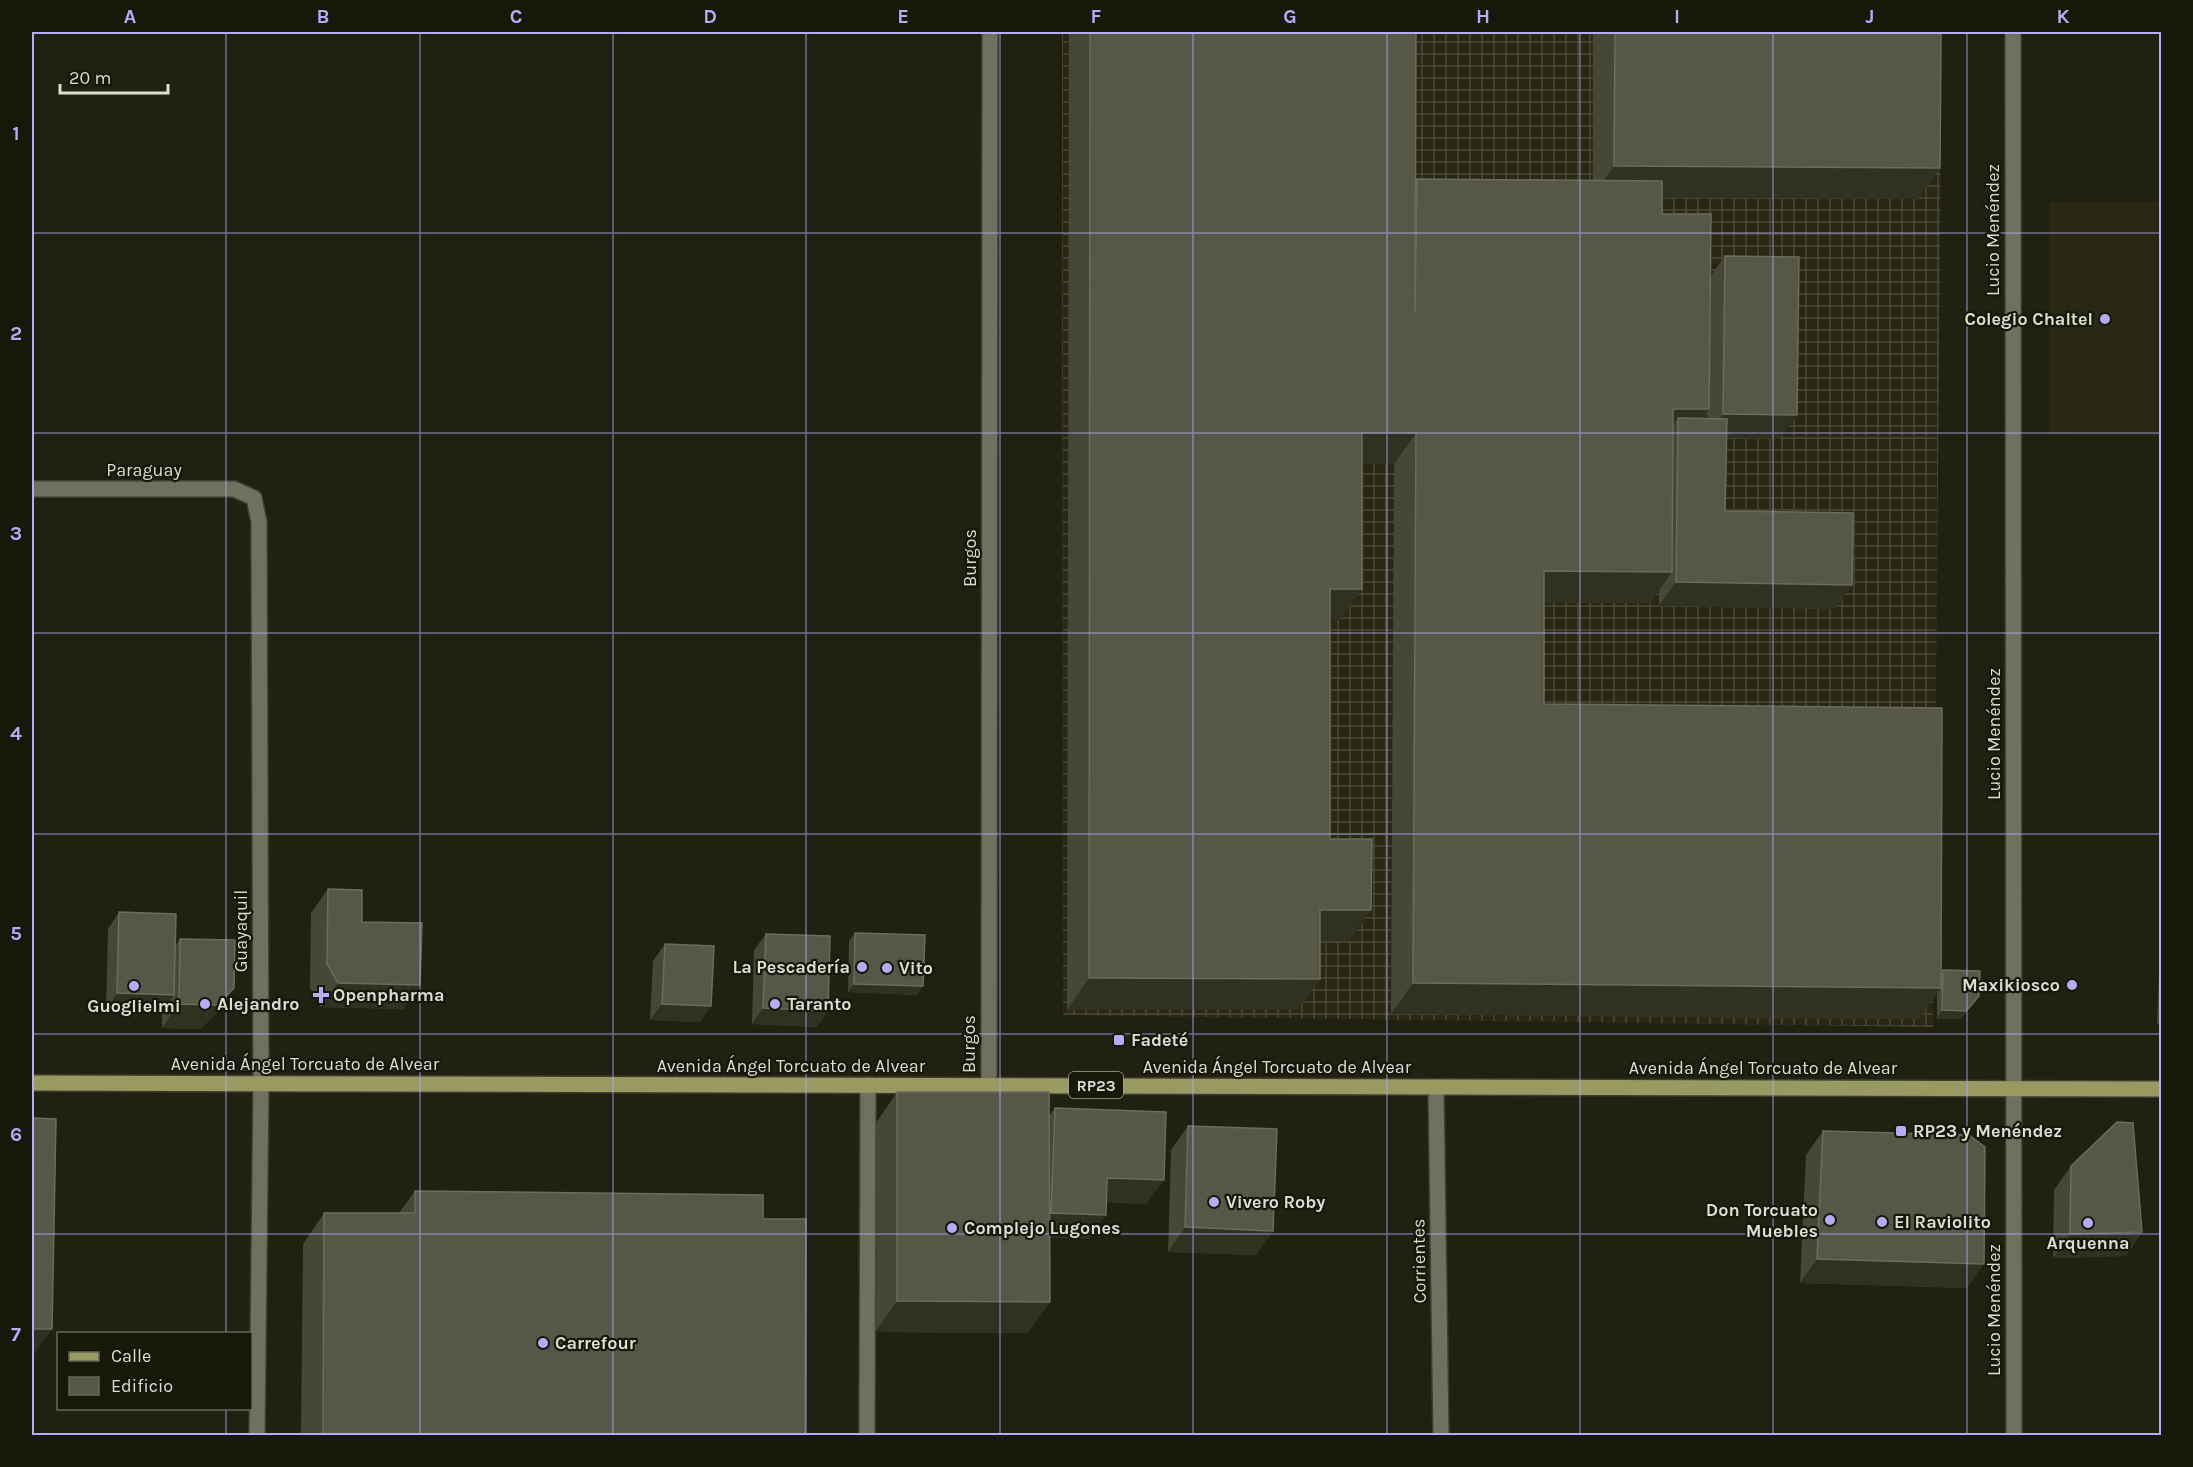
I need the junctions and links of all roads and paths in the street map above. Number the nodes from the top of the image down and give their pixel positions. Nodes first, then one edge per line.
1 (990, 32) edge
2 (2013, 32) edge
3 (32, 489) edge
4 (254, 498) joint
5 (32, 1083) edge
6 (261, 1084) junction
7 (868, 1085) junction
8 (989, 1085) junction
9 (1436, 1087) junction
10 (2013, 1088) junction
11 (2162, 1089) edge
12 (257, 1436) edge
13 (867, 1436) edge
14 (1441, 1436) edge
15 (2014, 1436) edge

1 - 8 street, Burgos
2 - 10 street, Lucio Menéndez
3 - 4 street, Paraguay
4 - 6 street, Guayaquil
5 - 6 main road, Avenida Ángel Torcuato de Alvear / RP23
6 - 7 main road, Avenida Ángel Torcuato de Alvear / RP23
6 - 12 street, Guayaquil
7 - 8 main road, Avenida Ángel Torcuato de Alvear / RP23
7 - 13 street
8 - 9 main road, Avenida Ángel Torcuato de Alvear / RP23
9 - 10 main road, Avenida Ángel Torcuato de Alvear / RP23
9 - 14 street, Corrientes
10 - 11 main road, Avenida Ángel Torcuato de Alvear / RP23
10 - 15 street, Lucio Menéndez

